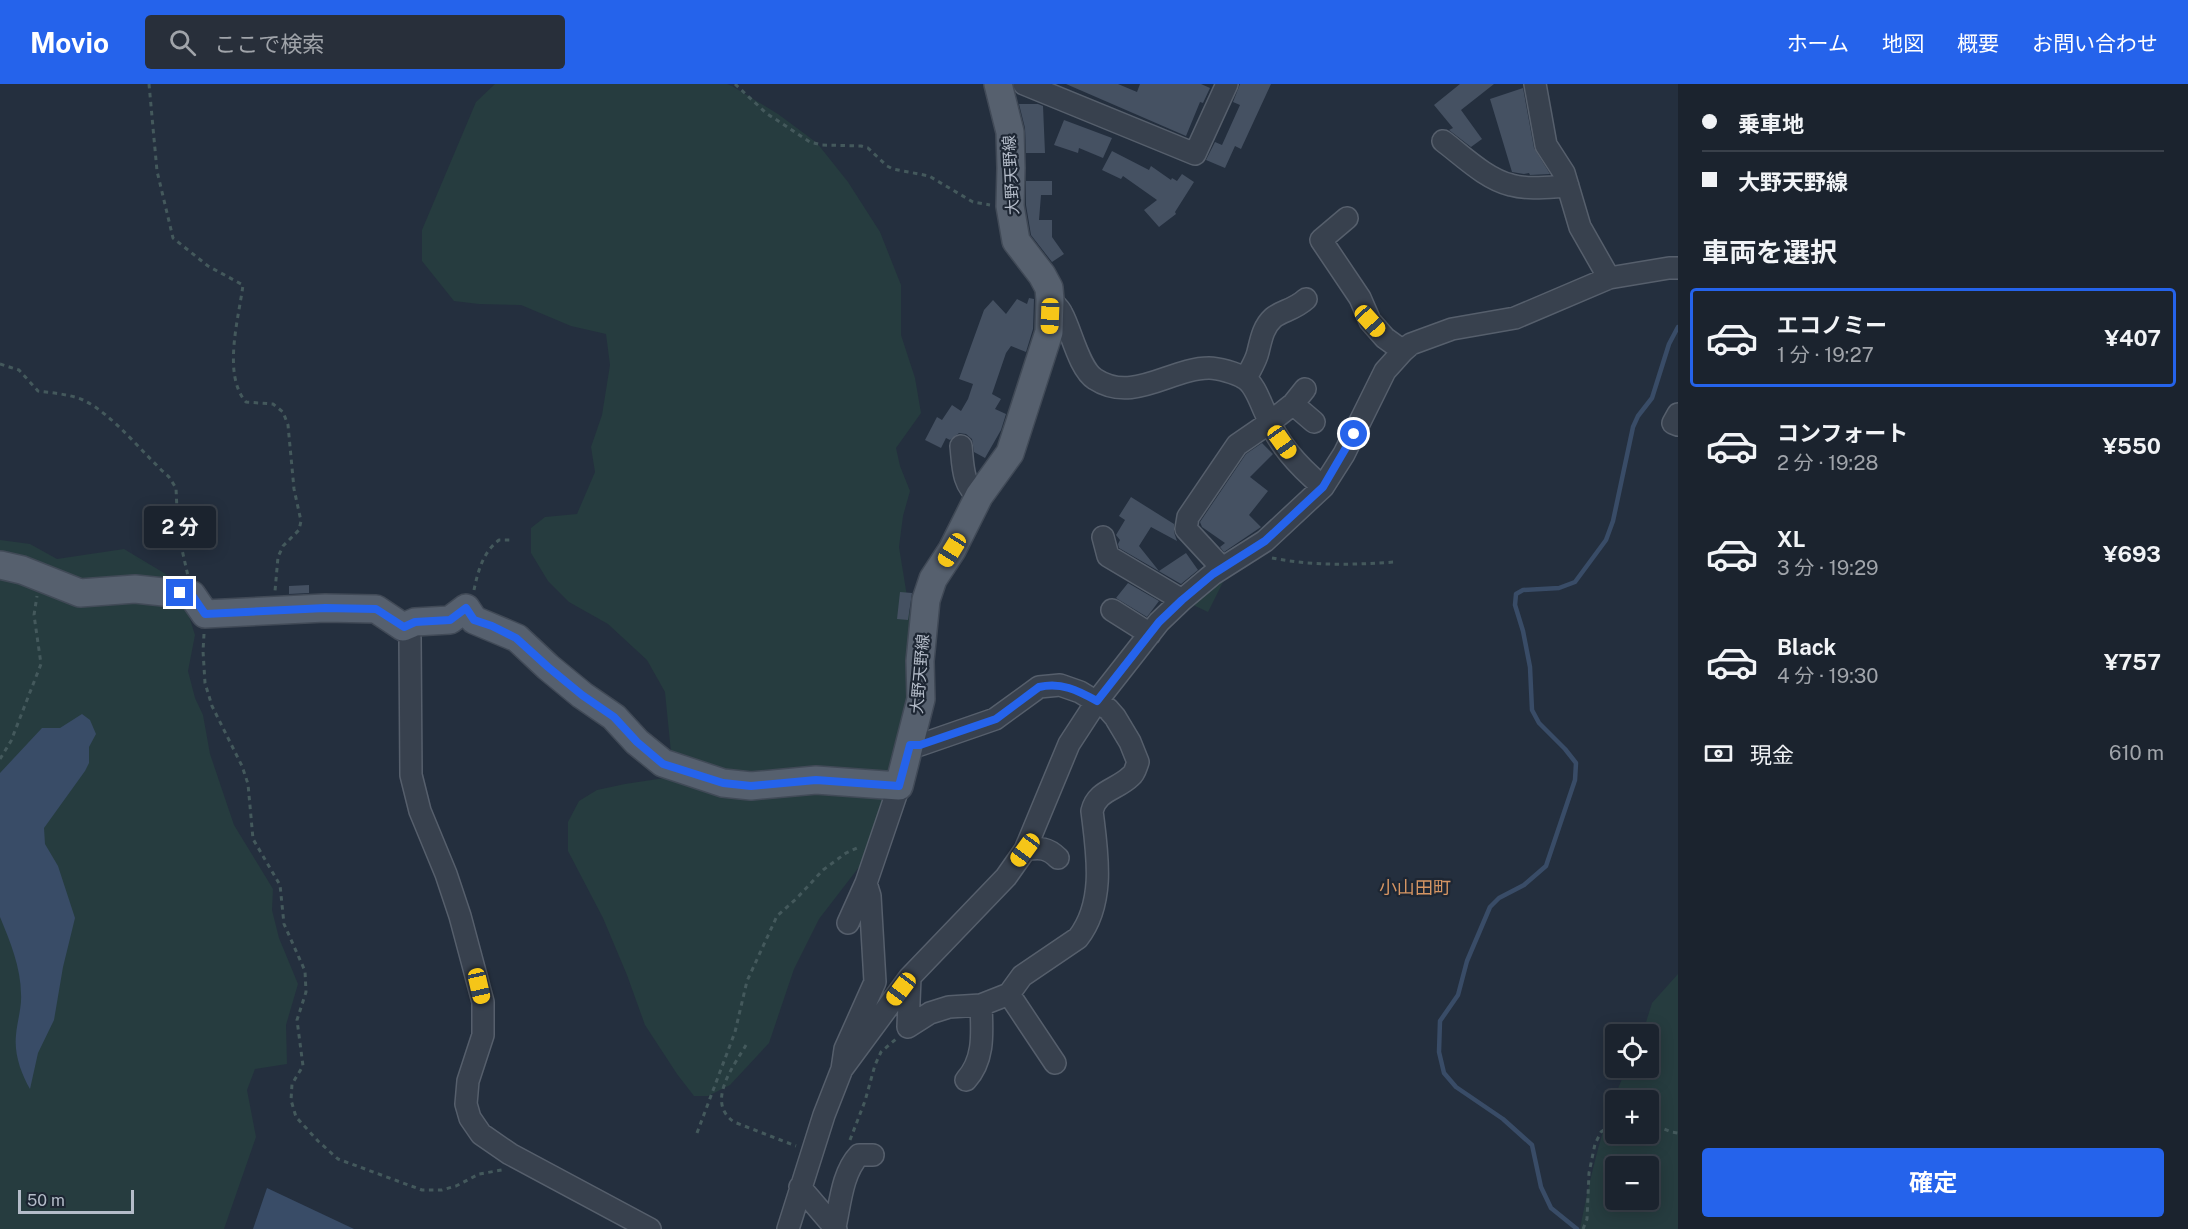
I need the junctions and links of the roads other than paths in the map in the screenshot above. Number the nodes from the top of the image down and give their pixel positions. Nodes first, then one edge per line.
1 (998, 84) edge
2 (1024, 84) edge
3 (1227, 84) edge
4 (1535, 84) edge
5 (1443, 141) dead end
6 (1568, 186) junction
7 (1347, 218) dead end
8 (1678, 268) edge
9 (1609, 278) junction
10 (1306, 299) dead end
11 (1050, 300) junction
12 (1403, 351) junction
13 (1246, 378) junction
14 (1678, 414) edge
15 (1314, 422) dead end
16 (1269, 423) junction
17 (1678, 425) edge
18 (961, 446) dead end
19 (1323, 487) junction
20 (979, 496) junction
21 (1103, 537) dead end
22 (0, 565) edge
23 (1222, 568) junction
24 (1182, 600) junction
25 (1112, 610) dead end
26 (404, 627) junction
27 (1150, 634) junction
28 (1097, 701) junction
29 (910, 745) junction
30 (899, 786) junction
31 (1025, 850) junction
32 (1058, 858) dead end
33 (866, 883) junction
34 (848, 923) dead end
35 (910, 977) junction
36 (1009, 994) junction
37 (981, 1005) junction
38 (1055, 1063) dead end
39 (842, 1069) junction
40 (966, 1080) dead end
41 (873, 1155) dead end
42 (800, 1186) junction
43 (836, 1228) edge
44 (650, 1229) edge
45 (788, 1229) edge

1 - 11 main road, 大野天野線
2 - 3 street
4 - 6 street
5 - 6 street
6 - 9 street
7 - 12 street
8 - 9 street
9 - 12 street
10 - 13 street
11 - 13 street
11 - 20 main road, 大野天野線
12 - 19 street
13 - 16 street
14 - 17 street
15 - 16 street
16 - 19 street
16 - 23 street
18 - 20 street
19 - 23 street
20 - 29 main road, 大野天野線
21 - 24 street
22 - 26 main road
23 - 24 street
24 - 27 street
25 - 27 street
26 - 30 main road
26 - 44 street
27 - 28 street
28 - 29 street
28 - 31 street
28 - 36 street
29 - 30 main road, 大野天野線
30 - 33 street
31 - 32 street
31 - 35 street
33 - 34 street
33 - 39 street
35 - 37 street
35 - 39 street
36 - 37 street
36 - 38 street
37 - 40 street
39 - 42 street
41 - 43 street
42 - 43 street
42 - 45 street

